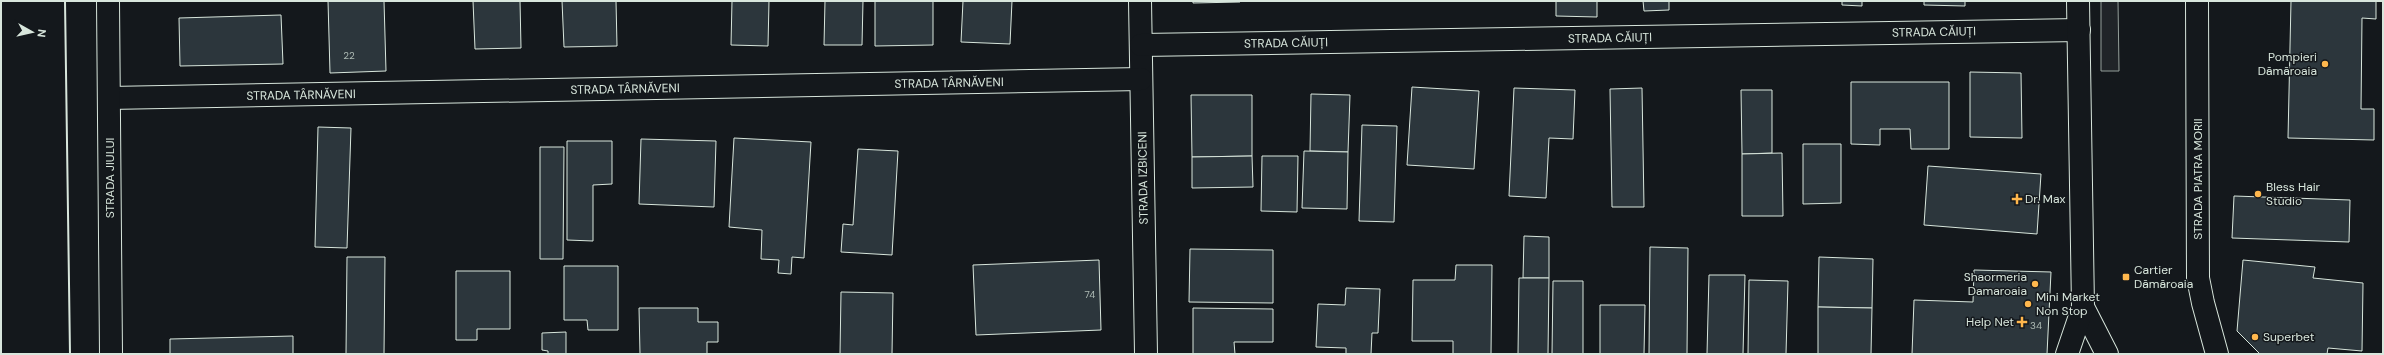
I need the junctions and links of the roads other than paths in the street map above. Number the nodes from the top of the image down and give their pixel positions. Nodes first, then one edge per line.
1 (108, 1) edge
2 (1140, 1) edge
3 (2078, 1) edge
4 (2197, 1) edge
5 (2079, 30) junction
6 (1141, 45) junction
7 (1141, 79) junction
8 (109, 98) junction
9 (2083, 307) junction
10 (111, 354) edge
11 (1146, 354) edge
12 (2067, 354) edge
13 (2107, 354) edge
14 (2218, 354) edge

1 - 8 street, STRADA JIULUI
2 - 6 street, STRADA IZBICENI
3 - 5 street
4 - 14 street, STRADA PIATRA MORII
5 - 6 street, STRADA CĂIUȚI
5 - 9 street
6 - 7 street, STRADA IZBICENI
7 - 8 street, STRADA TÂRNĂVENI
7 - 11 street, STRADA IZBICENI
8 - 10 street, STRADA JIULUI
9 - 12 street
9 - 13 street

